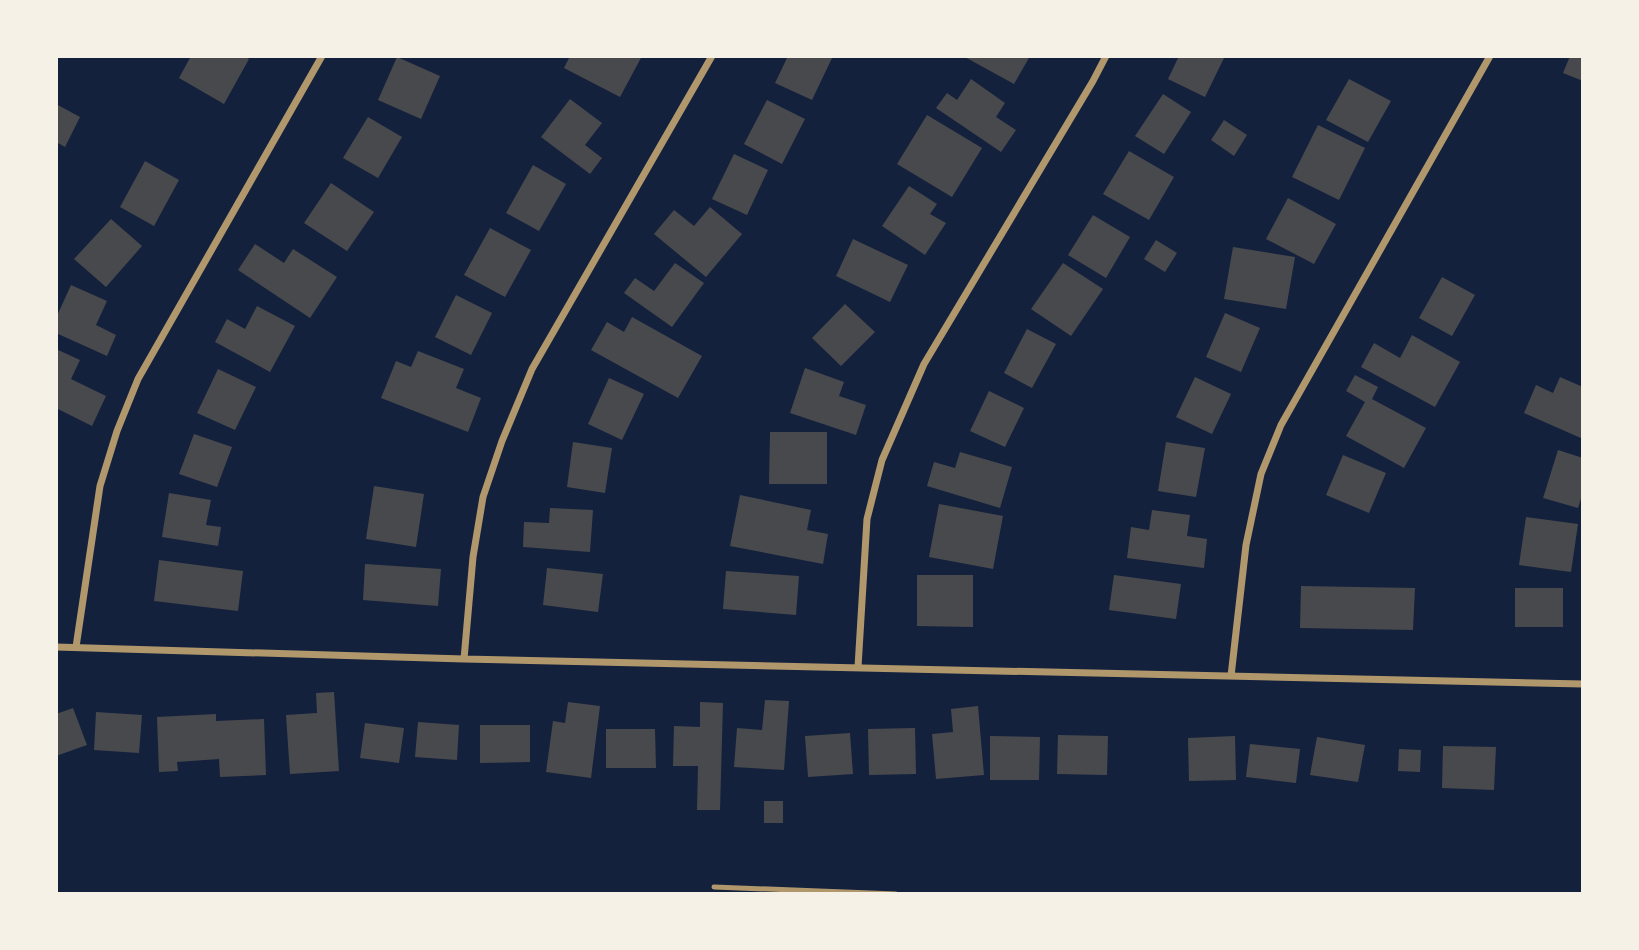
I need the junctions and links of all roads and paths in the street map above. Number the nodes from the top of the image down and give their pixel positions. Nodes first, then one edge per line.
1 (322, 56) edge
2 (712, 56) edge
3 (1106, 56) edge
4 (1490, 56) edge
5 (56, 647) edge
6 (76, 647) junction
7 (464, 659) junction
8 (858, 667) junction
9 (1231, 676) junction
10 (1583, 684) edge
11 (714, 887) dead end
12 (896, 894) edge

1 - 6 street
2 - 7 street
3 - 8 street
4 - 9 street
5 - 6 street
6 - 7 street
7 - 8 street
8 - 9 street
9 - 10 street
11 - 12 lane

